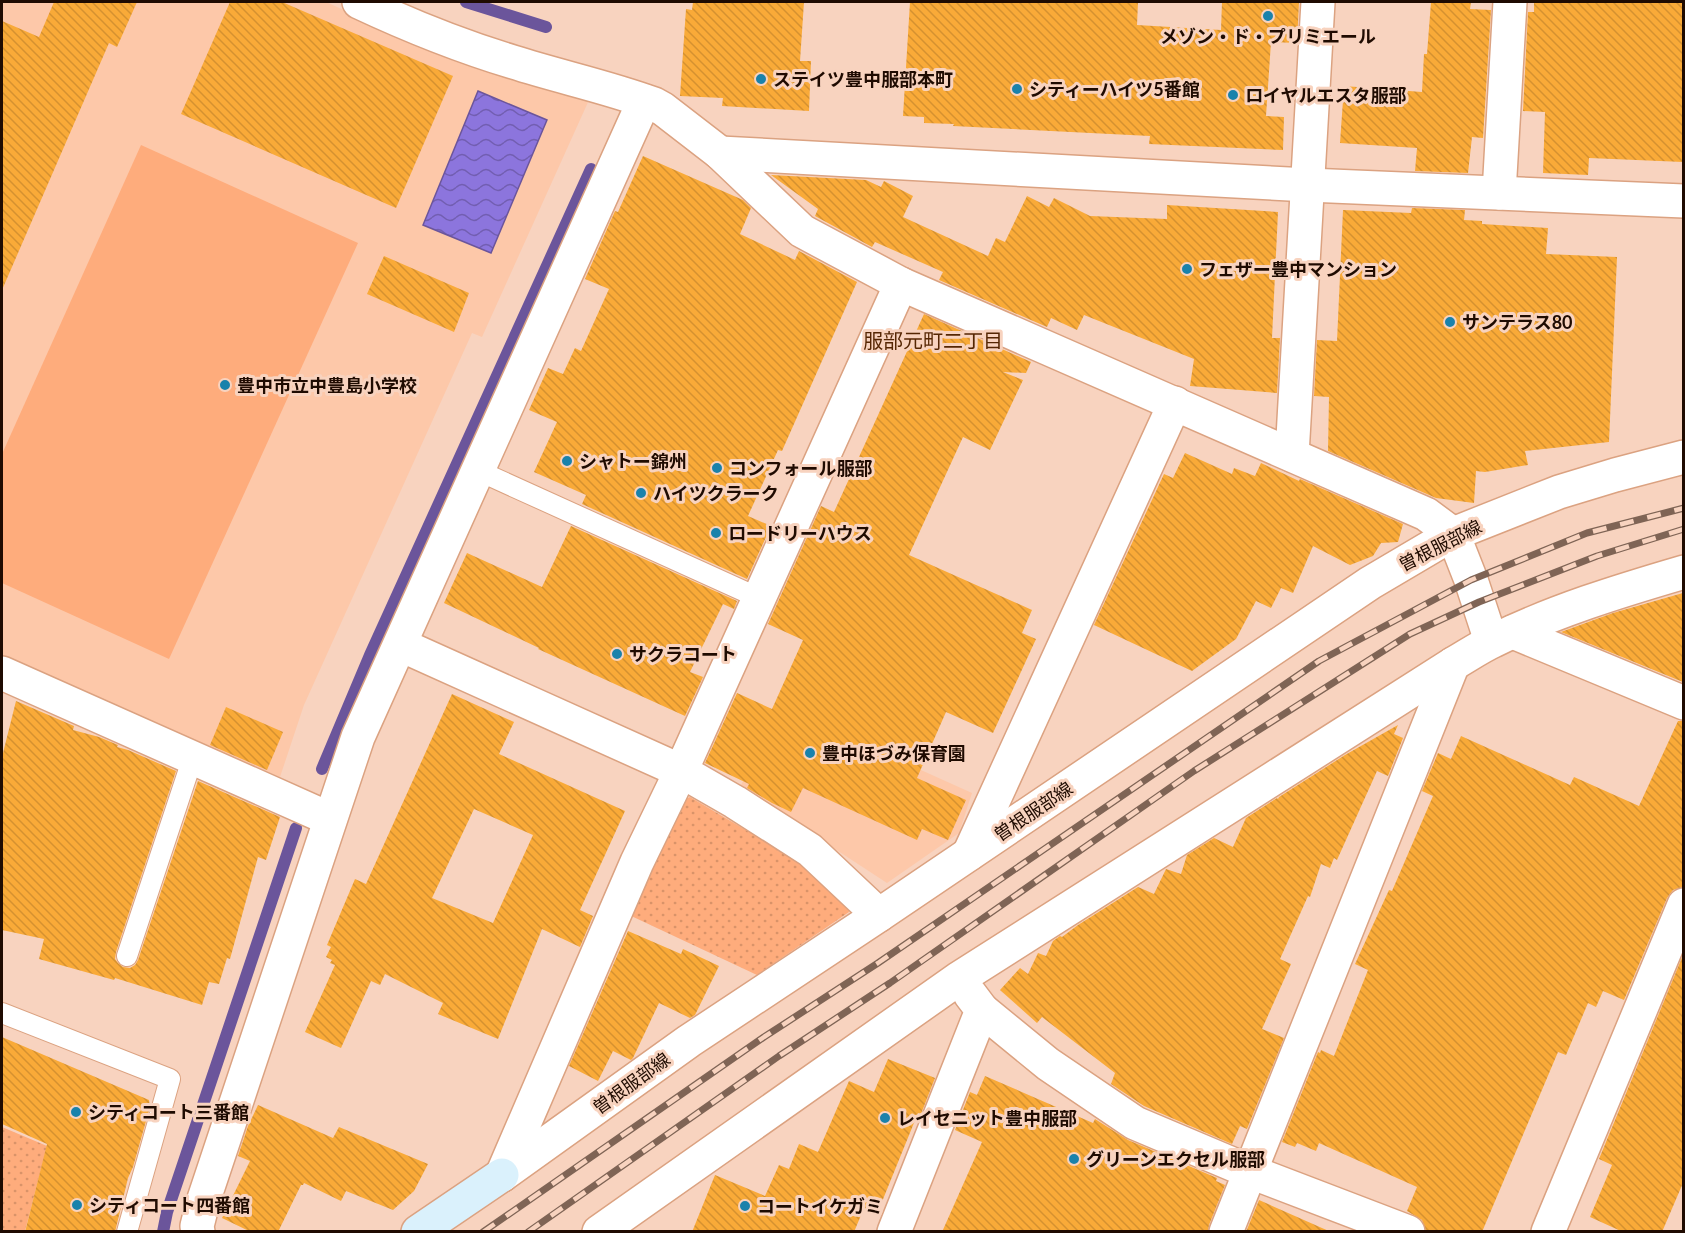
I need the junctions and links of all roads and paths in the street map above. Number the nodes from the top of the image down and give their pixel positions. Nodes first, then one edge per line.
1 (359, 2) edge
2 (1318, 2) edge
3 (1510, 2) edge
4 (644, 101) junction
5 (720, 153) junction
6 (1308, 185) junction
7 (1499, 193) junction
8 (1683, 201) edge
9 (901, 284) junction
10 (1175, 403) junction
11 (1292, 455) junction
12 (1683, 457) edge
13 (479, 471) junction
14 (1453, 534) junction
15 (1683, 572) edge
16 (759, 598) junction
17 (1502, 637) junction
18 (400, 645) junction
19 (1454, 664) junction
20 (2, 673) edge
21 (1683, 703) edge
22 (193, 758) junction
23 (681, 771) junction
24 (330, 819) junction
25 (969, 854) junction
26 (1683, 905) edge
27 (879, 915) junction
28 (127, 956) dead end
29 (958, 979) junction
30 (982, 1010) junction
31 (2, 1013) edge
32 (1251, 1172) junction
33 (502, 1175) junction
34 (127, 1232) edge
35 (198, 1232) edge
36 (418, 1232) edge
37 (598, 1232) edge
38 (894, 1232) edge
39 (1226, 1232) edge
40 (1408, 1232) edge
41 (1548, 1232) edge

1 - 4 street
2 - 6 street
3 - 7 street
4 - 5 street
4 - 13 street
5 - 6 street
5 - 9 street
6 - 7 street
6 - 11 street
7 - 8 street
9 - 10 street
9 - 16 street
10 - 11 street
10 - 25 street
11 - 14 street
12 - 14 street, 曽根服部線
13 - 16 lane
13 - 18 street
14 - 17 street
14 - 25 street, 曽根服部線
15 - 17 street
16 - 23 street
17 - 19 street
17 - 21 street
18 - 23 street
18 - 24 street
19 - 29 street
19 - 32 street
20 - 22 street
22 - 24 street
22 - 28 lane
23 - 27 street
23 - 33 street
24 - 35 street
25 - 27 street, 曽根服部線
26 - 41 street
27 - 33 street, 曽根服部線
29 - 30 street
29 - 37 street
30 - 32 street
30 - 38 street
31 - 34 lane
32 - 39 street
32 - 40 street
33 - 36 street, 曽根服部線

